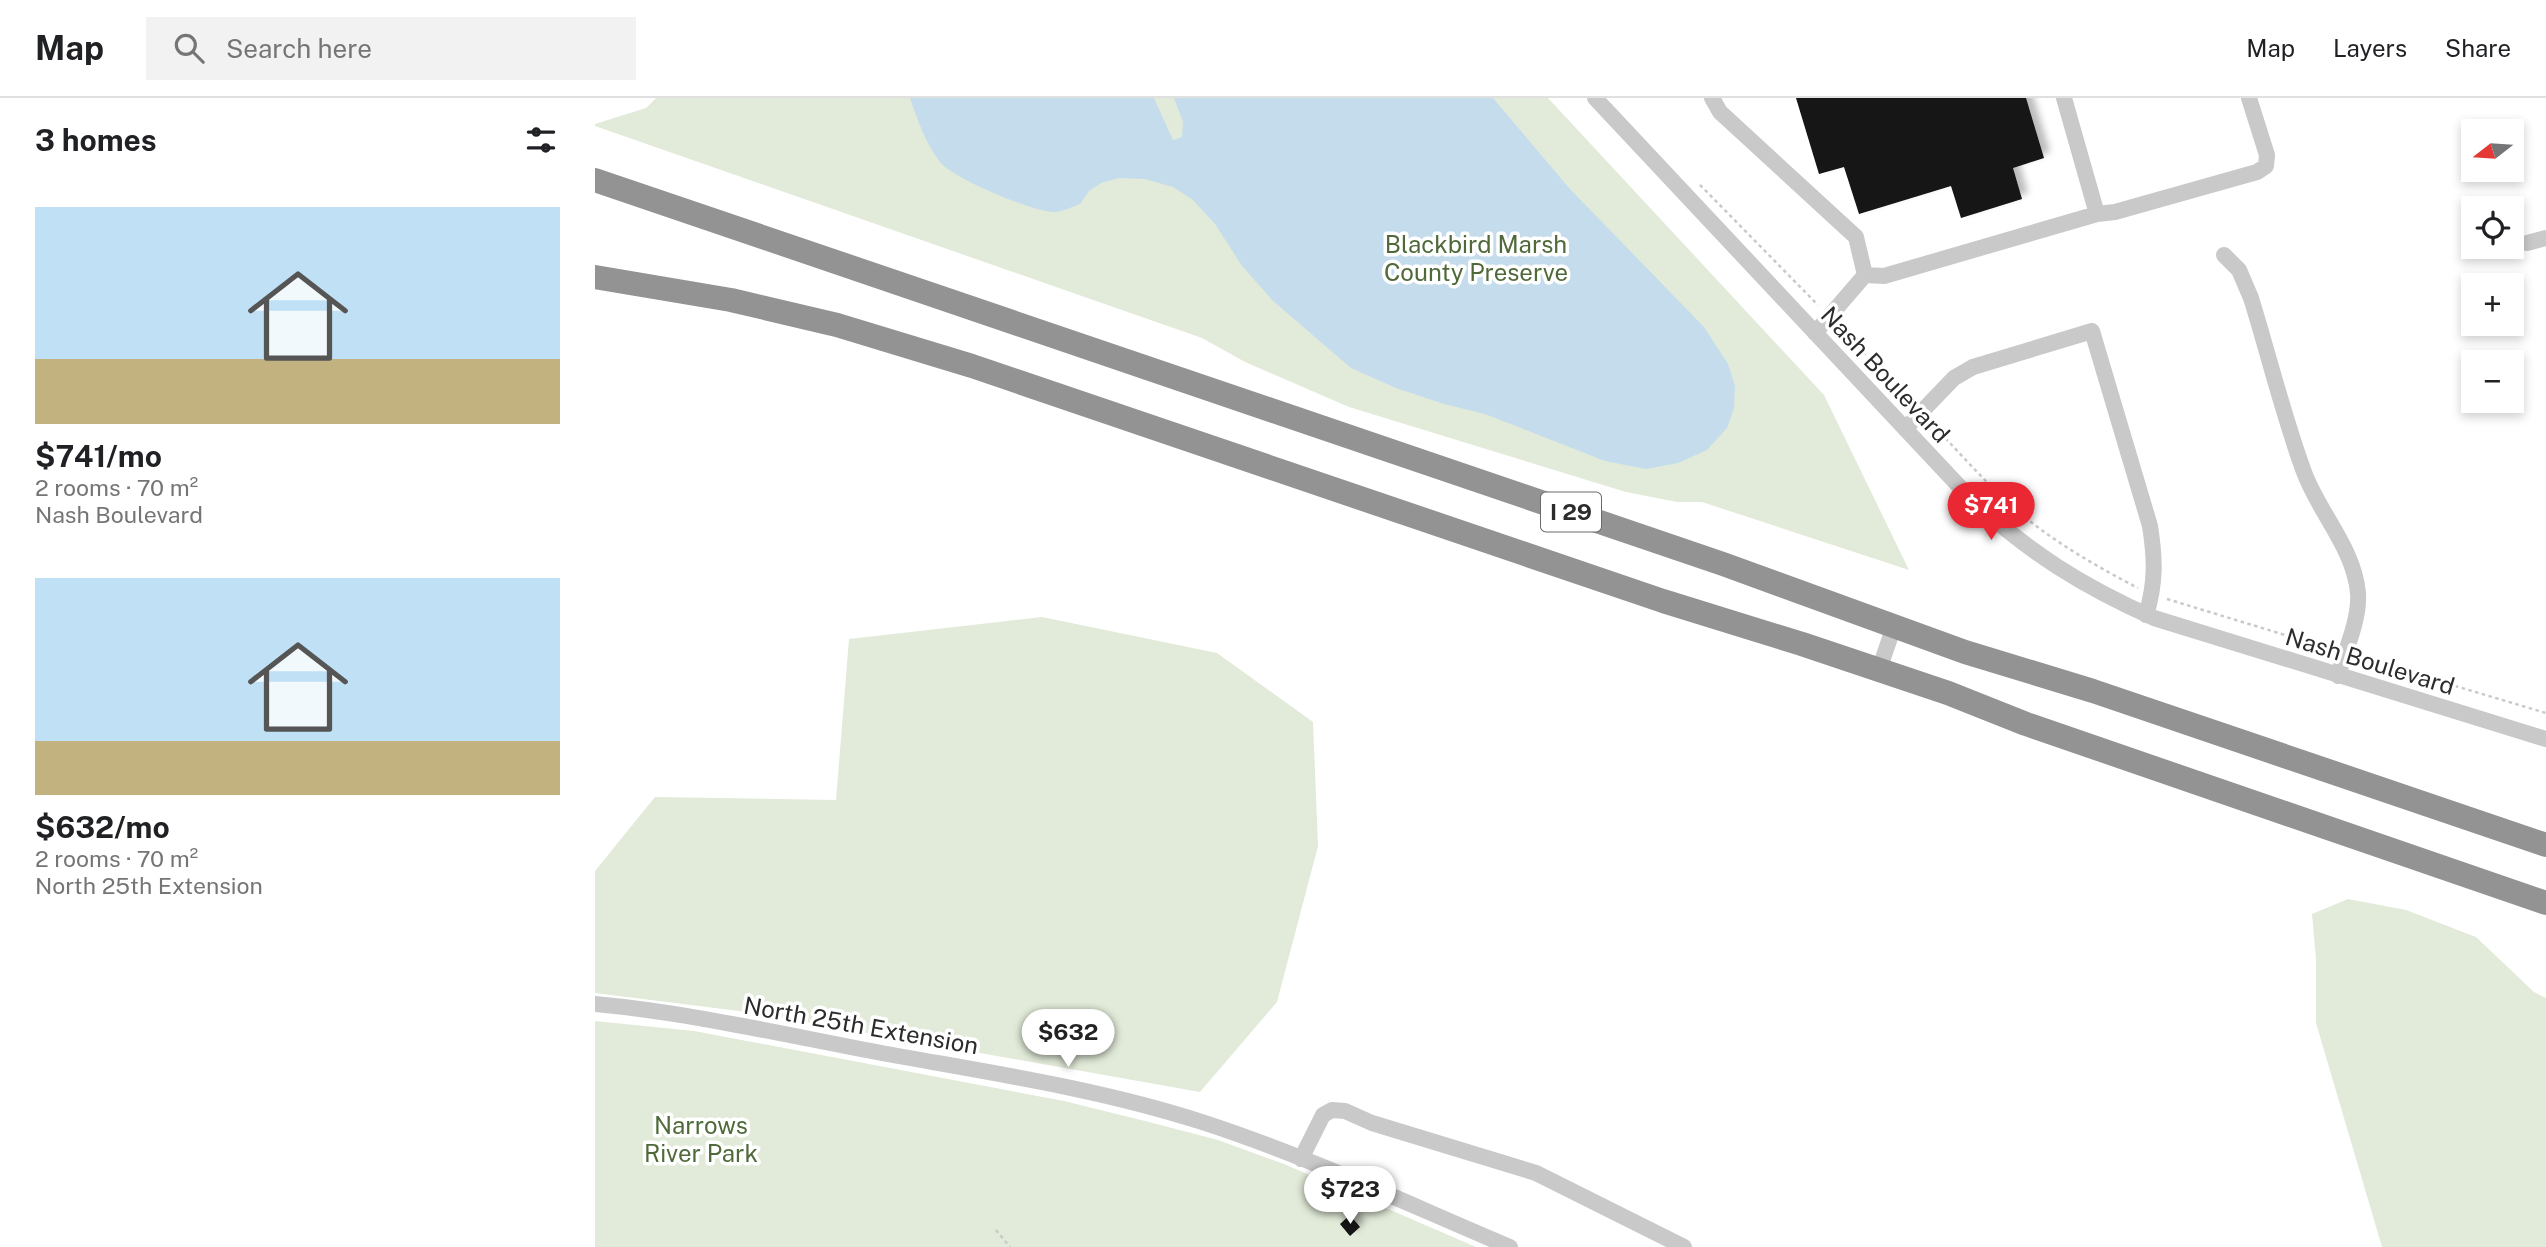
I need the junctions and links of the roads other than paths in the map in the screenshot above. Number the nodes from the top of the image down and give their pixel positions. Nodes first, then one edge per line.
1 (1595, 98) edge
2 (1712, 98) edge
3 (2064, 98) edge
4 (2249, 98) edge
5 (595, 180) edge
6 (2097, 214) junction
7 (2546, 238) edge
8 (2527, 243) dead end
9 (2224, 255) dead end
10 (1865, 275) junction
11 (595, 276) edge
12 (1815, 333) junction
13 (1905, 429) junction
14 (2146, 615) junction
15 (1894, 626) junction
16 (1879, 670) junction
17 (2338, 676) junction
18 (2546, 739) edge
19 (2546, 845) edge
20 (2546, 903) edge
21 (595, 1004) edge
22 (1301, 1159) junction
23 (1510, 1247) edge
24 (1684, 1247) edge

1 - 12 street, Nash Boulevard
2 - 10 street
3 - 6 street
4 - 6 street
5 - 15 highway, I 29
6 - 10 street
7 - 8 street
9 - 17 street
10 - 12 street
11 - 16 highway, I 29
12 - 13 street, Nash Boulevard
13 - 14 street, Nash Boulevard
13 - 14 street
14 - 17 street, Nash Boulevard
15 - 16 street
15 - 19 highway, I 29
16 - 20 highway, I 29
17 - 18 street, Nash Boulevard
21 - 22 street, North 25th Extension
22 - 23 street, North 25th Extension
22 - 24 street

